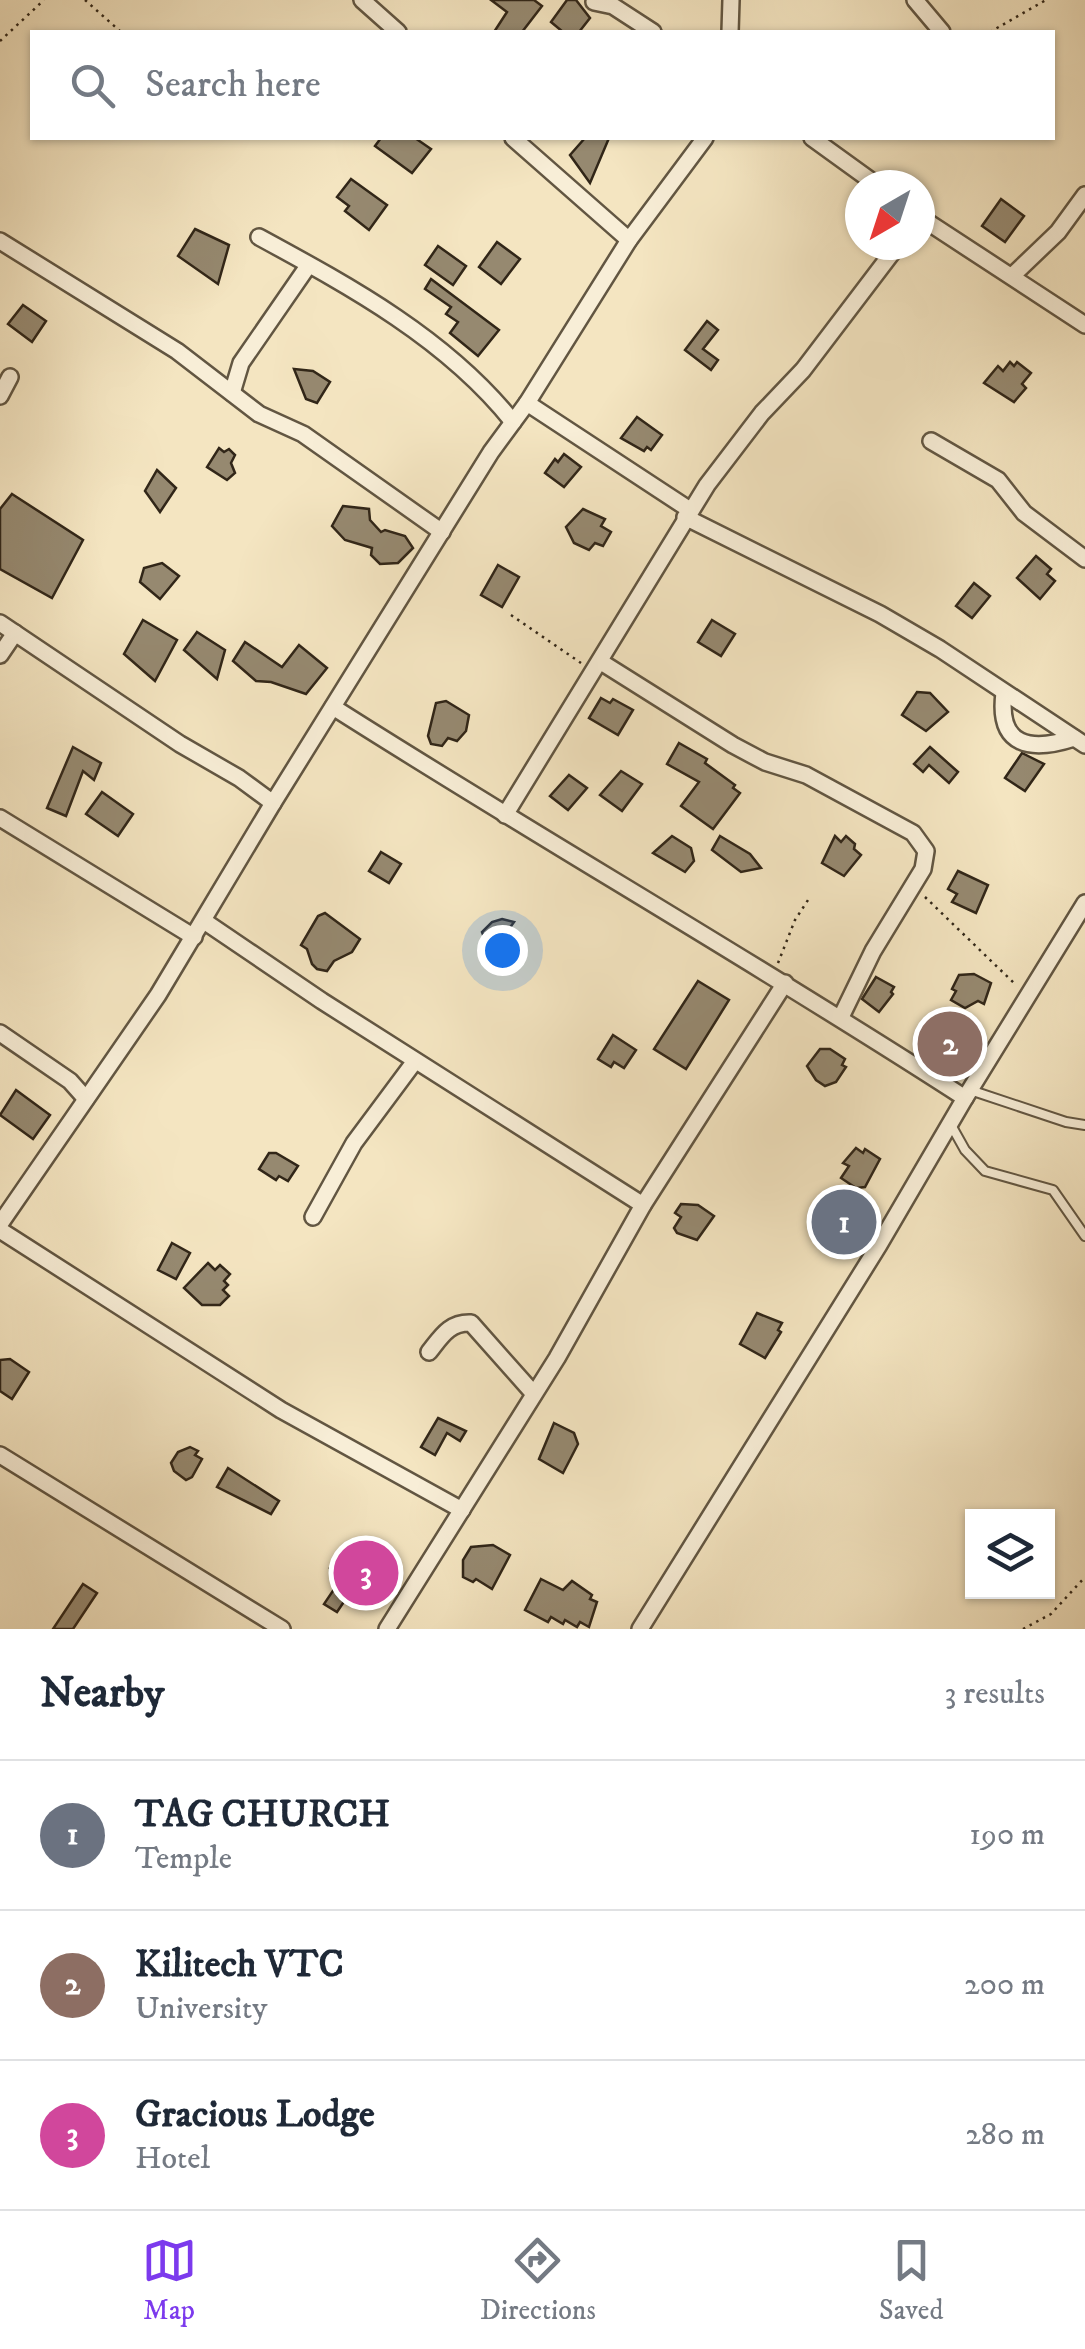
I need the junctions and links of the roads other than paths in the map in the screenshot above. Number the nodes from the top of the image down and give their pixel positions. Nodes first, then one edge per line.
1 (362, 0) edge
2 (731, 0) edge
3 (915, 0) edge
4 (594, 2) edge
5 (396, 30) edge
6 (650, 30) edge
7 (730, 30) edge
8 (940, 30) edge
9 (515, 140) edge
10 (704, 140) edge
11 (815, 140) edge
12 (856, 170) edge
13 (1085, 196) edge
14 (935, 229) edge
15 (260, 236) dead end
16 (629, 240) junction
17 (0, 241) edge
18 (886, 260) edge
19 (308, 266) junction
20 (1012, 276) junction
21 (1085, 325) edge
22 (10, 378) dead end
23 (232, 393) junction
24 (0, 396) edge
25 (527, 403) junction
26 (513, 422) junction
27 (931, 441) dead end
28 (687, 514) junction
29 (442, 532) junction
30 (1085, 559) edge
31 (0, 623) edge
32 (15, 632) junction
33 (0, 654) edge
34 (598, 667) junction
35 (1004, 693) junction
36 (334, 708) junction
37 (1079, 741) edge
38 (272, 803) junction
39 (505, 815) junction
40 (0, 818) edge
41 (1085, 904) edge
42 (204, 921) junction
43 (194, 938) junction
44 (780, 980) junction
45 (841, 1017) junction
46 (0, 1032) edge
47 (415, 1061) junction
48 (968, 1094) junction
49 (86, 1099) junction
50 (951, 1124) junction
51 (1085, 1125) edge
52 (643, 1205) junction
53 (313, 1217) dead end
54 (0, 1227) edge
55 (1085, 1236) edge
56 (428, 1352) dead end
57 (534, 1394) junction
58 (0, 1455) edge
59 (462, 1510) junction
60 (282, 1629) edge
61 (387, 1629) edge
62 (640, 1629) edge

1 - 5 street
2 - 7 street
3 - 8 street
4 - 6 street
9 - 16 street
10 - 16 street
11 - 12 street
13 - 20 street
14 - 20 street
15 - 19 street
16 - 25 street
17 - 23 street
18 - 28 street
19 - 23 street
19 - 26 street
20 - 21 street
22 - 24 street
23 - 29 street
25 - 26 street
25 - 28 street
26 - 29 street
27 - 30 street
28 - 34 street
28 - 35 street
29 - 36 street
31 - 32 street
32 - 33 street
32 - 38 street
34 - 39 street
34 - 45 street
35 - 37 street
35 - 37 street
36 - 38 street
36 - 39 street
38 - 42 street
39 - 44 street
40 - 43 street
41 - 48 street
42 - 43 street
42 - 47 street
43 - 49 street
44 - 45 street
44 - 52 street
45 - 48 street
46 - 49 street
47 - 52 street
47 - 53 street
48 - 50 street
48 - 51 lane
49 - 54 street
50 - 55 lane
50 - 62 street
52 - 57 street
54 - 59 street
56 - 57 street
57 - 59 street
58 - 60 street
59 - 61 street

